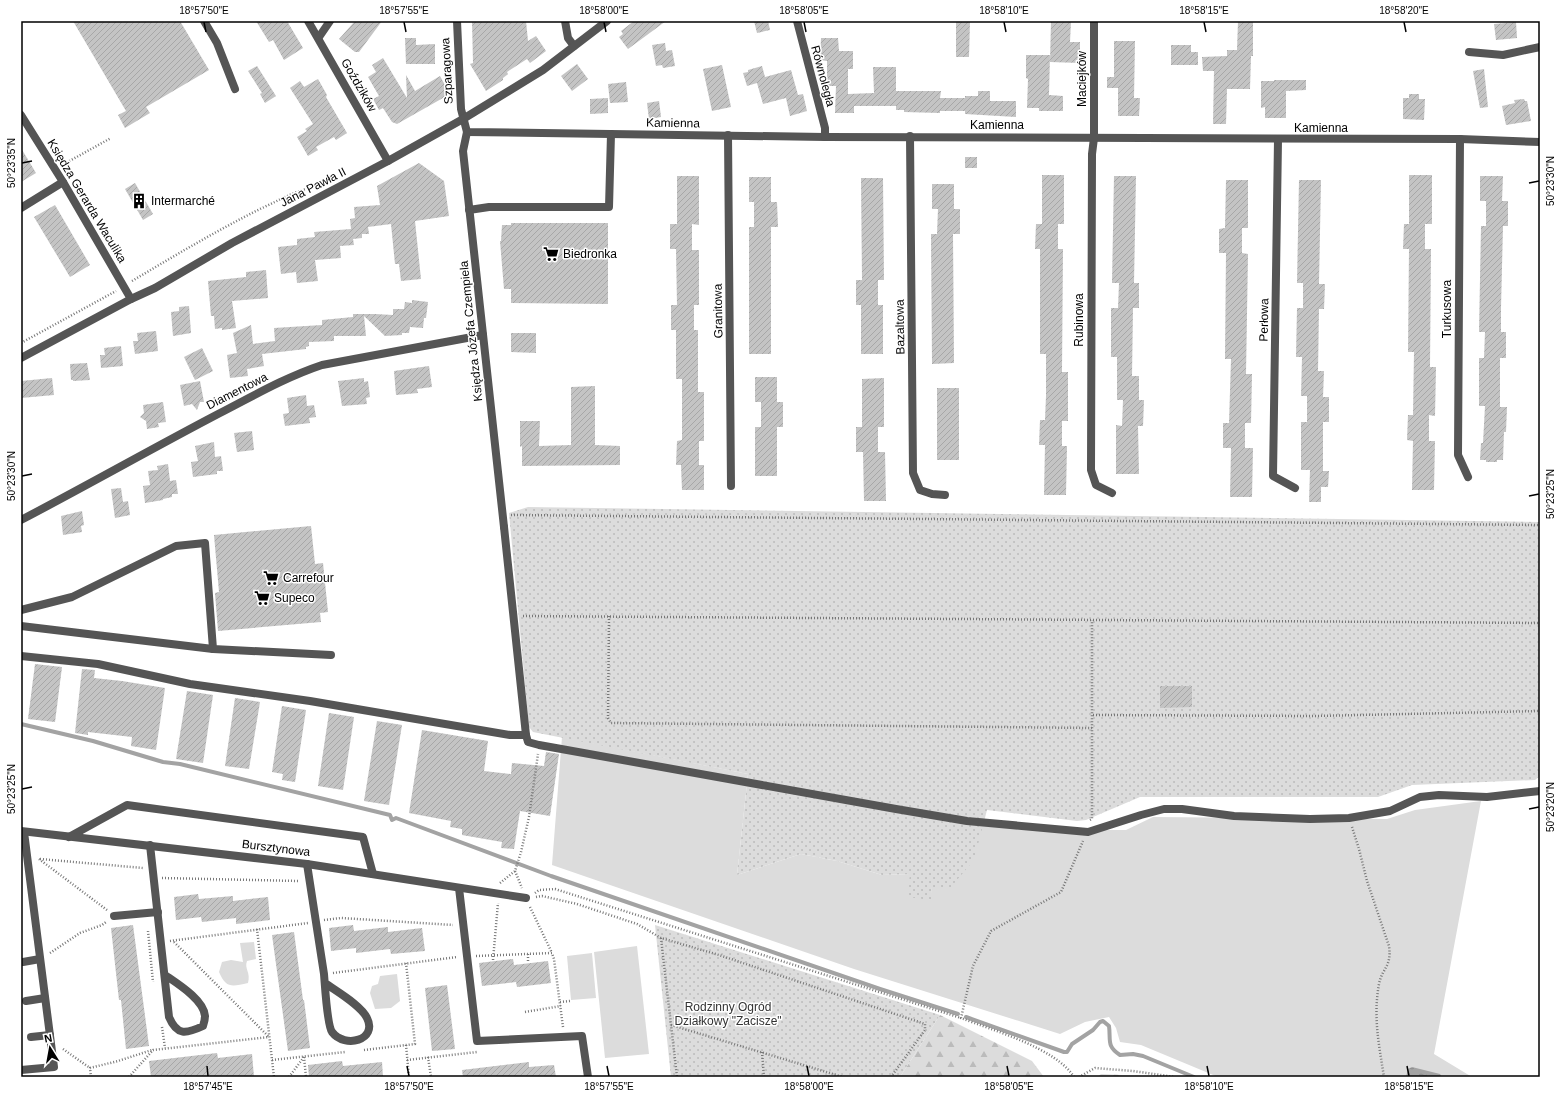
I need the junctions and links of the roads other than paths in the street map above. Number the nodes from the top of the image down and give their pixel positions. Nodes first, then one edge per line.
1 (204, 21) edge
2 (308, 21) edge
3 (330, 21) edge
4 (457, 21) edge
5 (565, 21) edge
6 (607, 21) edge
7 (797, 21) edge
8 (1094, 21) edge
9 (318, 37) junction
10 (574, 46) junction
11 (1540, 47) edge
12 (1469, 52) dead end
13 (235, 89) dead end
14 (21, 115) edge
15 (463, 119) junction
16 (467, 132) junction
17 (611, 134) junction
18 (728, 135) junction
19 (910, 136) junction
20 (825, 137) junction
21 (1094, 138) junction
22 (1460, 139) junction
23 (1278, 140) junction
24 (1540, 142) edge
25 (388, 161) junction
26 (63, 182) junction
27 (21, 208) edge
28 (469, 210) junction
29 (131, 299) junction
30 (483, 335) junction
31 (21, 358) edge
32 (1468, 477) dead end
33 (732, 486) dead end
34 (1295, 488) dead end
35 (1112, 492) dead end
36 (945, 495) dead end
37 (21, 520) edge
38 (21, 610) edge
39 (21, 626) edge
40 (21, 631) edge
41 (213, 649) junction
42 (21, 656) edge
43 (332, 656) dead end
44 (526, 735) junction
45 (1540, 791) edge
46 (23, 831) edge
47 (69, 836) junction
48 (150, 845) junction
49 (307, 864) junction
50 (373, 874) junction
51 (459, 888) junction
52 (526, 898) road end
53 (158, 912) junction
54 (114, 916) road end
55 (40, 959) junction
56 (23, 962) dead end
57 (165, 975) junction
58 (325, 982) junction
59 (45, 998) junction
60 (26, 1001) dead end
61 (31, 1037) dead end
62 (50, 1037) junction
63 (21, 1070) edge
64 (588, 1077) edge

1 - 13 street
2 - 9 street, Goździków
3 - 9 street
4 - 15 street, Szparagowa
5 - 10 street
6 - 10 street, Jana Pawła II
7 - 20 street, Równoległa
8 - 21 street, Maciejków
9 - 25 street, Goździków
10 - 15 street, Jana Pawła II
11 - 12 street
14 - 26 street, Księdza Gerarda Waculika
15 - 16 street
15 - 25 street, Jana Pawła II
16 - 17 street, Kamienna
16 - 28 street, Księdza Józefa Czempiela
17 - 18 street, Kamienna
17 - 28 street
18 - 20 street, Kamienna
18 - 33 street, Granitowa
19 - 20 street, Kamienna
19 - 21 street, Kamienna
19 - 36 street, Bazaltowa
21 - 23 street, Kamienna
21 - 35 street, Rubinowa
22 - 23 street, Kamienna
22 - 24 street, Kamienna
22 - 32 street, Turkusowa
23 - 34 street, Perłowa
25 - 29 street, Jana Pawła II
26 - 27 street
26 - 29 street, Księdza Gerarda Waculika
28 - 30 street, Księdza Józefa Czempiela
29 - 31 street, Jana Pawła II
30 - 37 street, Diamentowa
30 - 44 street, Księdza Józefa Czempiela
38 - 41 street
39 - 40 street
39 - 41 street
41 - 43 street
42 - 44 street
44 - 45 street
46 - 47 street, Bursztynowa
46 - 55 street
47 - 48 street, Bursztynowa
47 - 50 street
48 - 49 street, Bursztynowa
48 - 53 street
49 - 50 street, Bursztynowa
49 - 58 street
50 - 51 street, Bursztynowa
51 - 52 street, Bursztynowa
51 - 64 street
53 - 54 street
53 - 57 street
55 - 56 street
55 - 59 street
57 - 57 street
58 - 58 street
59 - 60 street
59 - 62 street
61 - 62 street
62 - 63 street

